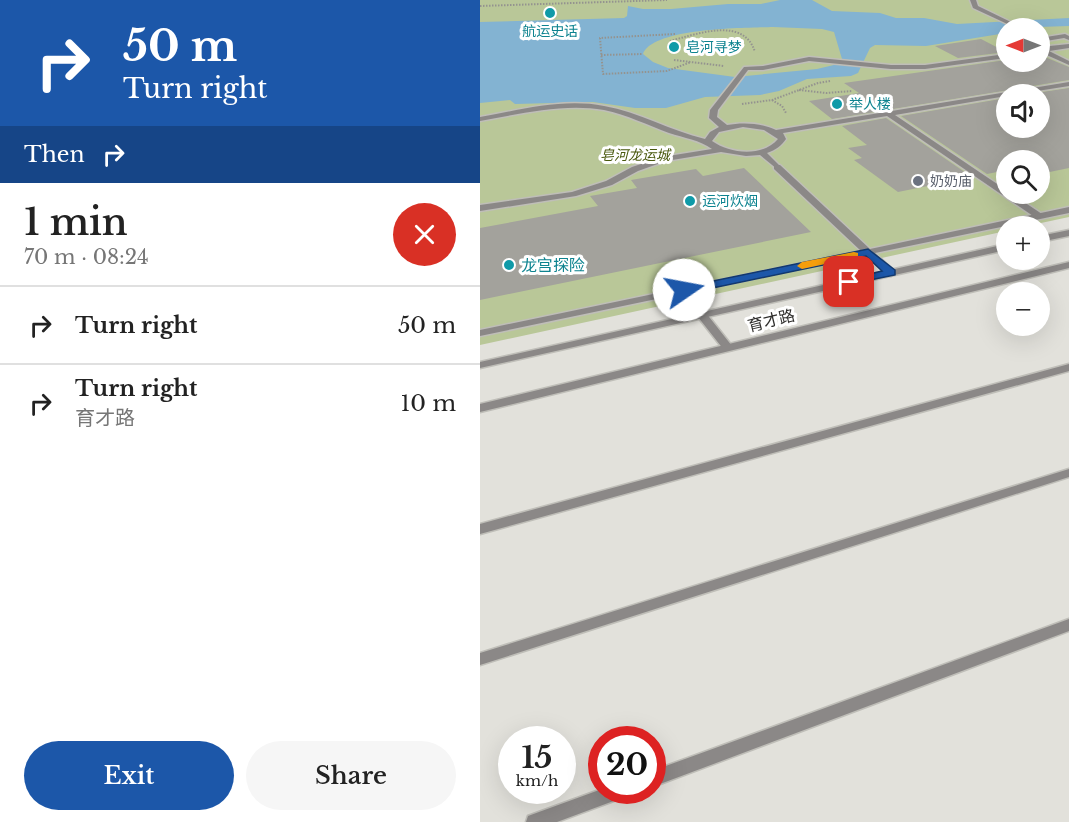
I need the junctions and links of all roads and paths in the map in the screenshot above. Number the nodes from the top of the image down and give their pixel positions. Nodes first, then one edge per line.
1 (492, 0) edge
2 (667, 0) edge
3 (973, 0) edge
4 (495, 5) junction
5 (480, 6) edge
6 (999, 18) edge
7 (675, 34) dead end
8 (1050, 38) edge
9 (1069, 38) edge
10 (670, 41) dead end
11 (1069, 46) edge
12 (1050, 49) edge
13 (643, 54) dead end
14 (1050, 54) edge
15 (601, 55) junction
16 (996, 57) edge
17 (674, 60) dead end
18 (691, 62) junction
19 (1069, 63) edge
20 (746, 68) junction
21 (838, 81) dead end
22 (1069, 84) edge
23 (798, 90) junction
24 (852, 91) dead end
25 (717, 104) junction
26 (889, 114) junction
27 (480, 119) edge
28 (726, 128) junction
29 (777, 132) junction
30 (708, 142) junction
31 (720, 150) junction
32 (762, 152) junction
33 (480, 208) edge
34 (1069, 210) edge
35 (1039, 216) joint
36 (996, 225) edge
37 (1069, 233) edge
38 (1050, 237) edge
39 (996, 249) edge
40 (868, 252) junction
41 (1069, 265) edge
42 (891, 273) junction
43 (702, 315) junction
44 (480, 333) edge
45 (728, 348) junction
46 (480, 365) edge
47 (1069, 367) edge
48 (480, 408) edge
49 (1069, 473) edge
50 (480, 529) edge
51 (1069, 625) edge
52 (480, 659) edge
53 (666, 774) edge
54 (588, 802) edge
55 (535, 822) edge

1 - 4 path
2 - 4 path
3 - 6 street
4 - 5 path
7 - 15 path
8 - 9 street
10 - 20 path
11 - 12 street
13 - 15 path
14 - 19 street
15 - 18 path
16 - 20 street
17 - 18 path
18 - 20 path
20 - 25 street
21 - 23 path
22 - 26 street
23 - 24 path
23 - 25 path
25 - 28 street
26 - 29 street
26 - 35 street
27 - 30 street
28 - 29 street
28 - 30 street
29 - 32 street
30 - 31 street
31 - 32 street
31 - 33 street
32 - 40 street
34 - 35 street
36 - 40 street
37 - 38 street
39 - 42 street, 育才路
40 - 42 street
40 - 44 street
41 - 45 street, 育才路
42 - 43 street, 育才路
43 - 45 street
43 - 46 street, 育才路
45 - 48 street, 育才路
47 - 50 street
49 - 52 street
51 - 53 street
54 - 55 street

